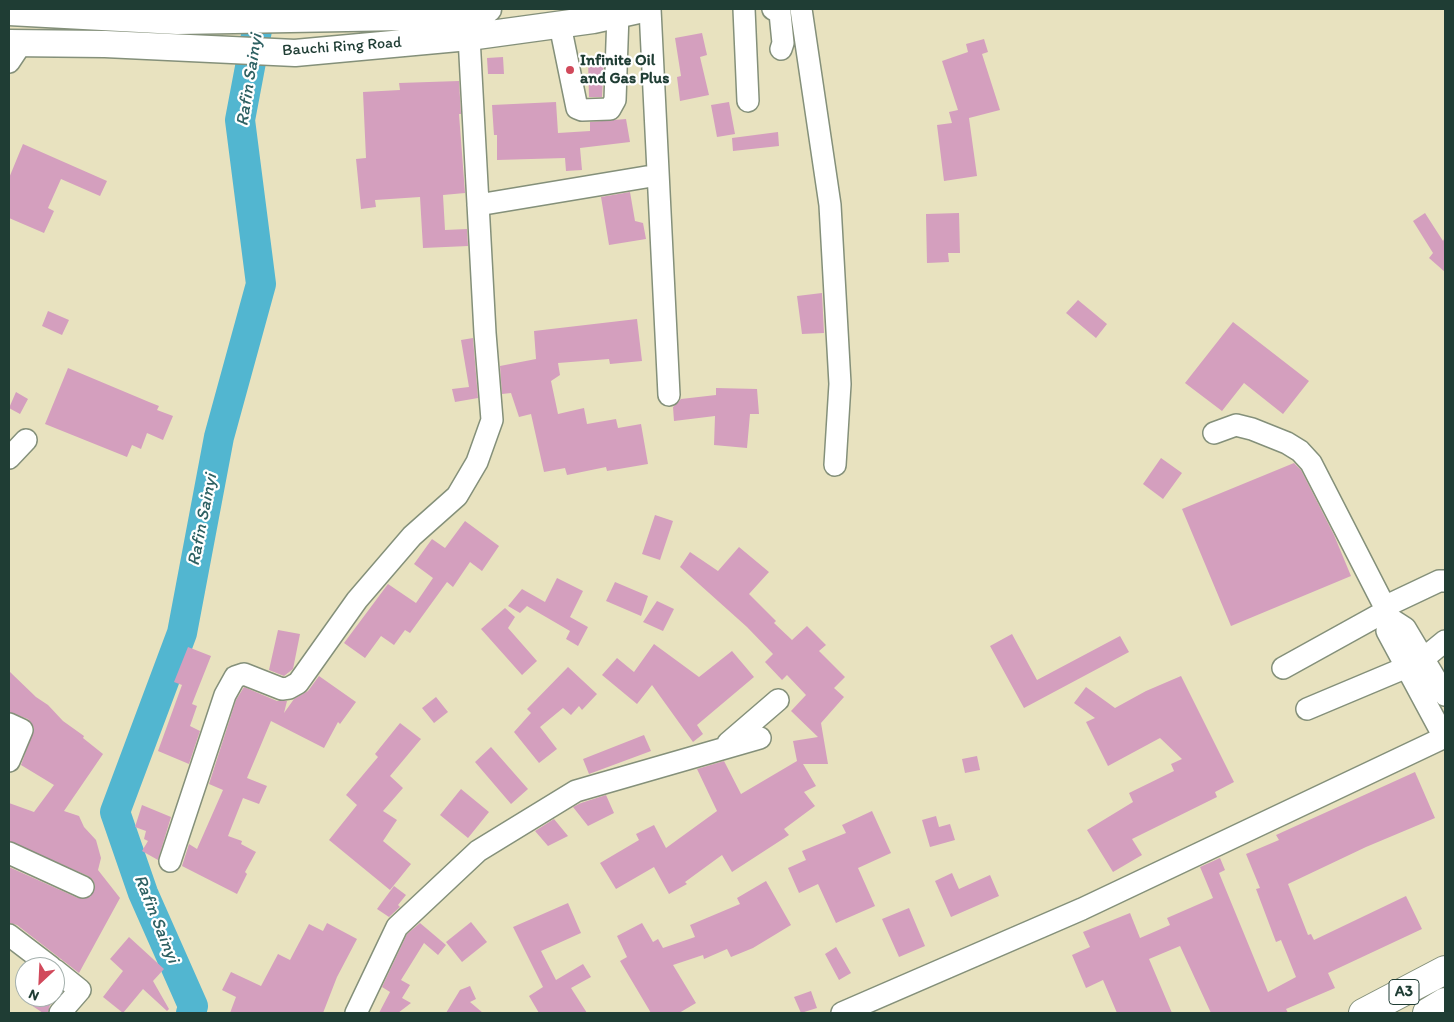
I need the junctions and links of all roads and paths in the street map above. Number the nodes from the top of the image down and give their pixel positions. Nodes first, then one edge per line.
1 (488, 9) edge
2 (643, 9) edge
3 (650, 9) edge
4 (744, 9) edge
5 (773, 9) edge
6 (801, 9) edge
7 (9, 12) edge
8 (148, 14) edge
9 (618, 14) junction
10 (560, 26) junction
11 (469, 37) junction
12 (13, 49) edge
13 (781, 49) dead end
14 (748, 101) dead end
15 (658, 175) junction
16 (478, 205) junction
17 (669, 395) dead end
18 (1214, 433) dead end
19 (26, 440) dead end
20 (9, 458) edge
21 (835, 465) dead end
22 (1445, 581) edge
23 (1387, 612) junction
24 (1445, 641) edge
25 (1415, 663) junction
26 (1283, 668) dead end
27 (1445, 695) edge
28 (778, 700) dead end
29 (1307, 709) dead end
30 (9, 724) edge
31 (1445, 737) edge
32 (760, 738) dead end
33 (724, 747) junction
34 (9, 761) edge
35 (9, 853) edge
36 (170, 861) dead end
37 (83, 887) dead end
38 (9, 935) edge
39 (38, 957) edge
40 (1445, 970) edge
41 (65, 978) edge
42 (1445, 1002) edge
43 (60, 1013) edge
44 (356, 1013) edge
45 (842, 1013) edge
46 (1362, 1013) edge
47 (1427, 1013) edge

1 - 8 main road, Bauchi Ring Road
2 - 9 main road, Bauchi Ring Road
3 - 15 street
4 - 14 street
5 - 13 street
6 - 21 street
7 - 8 main road, Bauchi Ring Road
9 - 10 main road, Bauchi Ring Road
9 - 10 street
10 - 11 main road, Bauchi Ring Road
11 - 12 main road, Bauchi Ring Road
11 - 16 street
15 - 16 street
15 - 17 street
16 - 36 street
18 - 23 street
19 - 20 street
22 - 23 street
23 - 25 street
23 - 26 street
24 - 25 street
25 - 27 street
25 - 29 street
25 - 31 street
28 - 33 street
30 - 34 street
31 - 45 street
32 - 33 street
33 - 44 street
35 - 37 street
38 - 39 street
40 - 46 highway, A3
41 - 43 street
42 - 47 highway, A3

